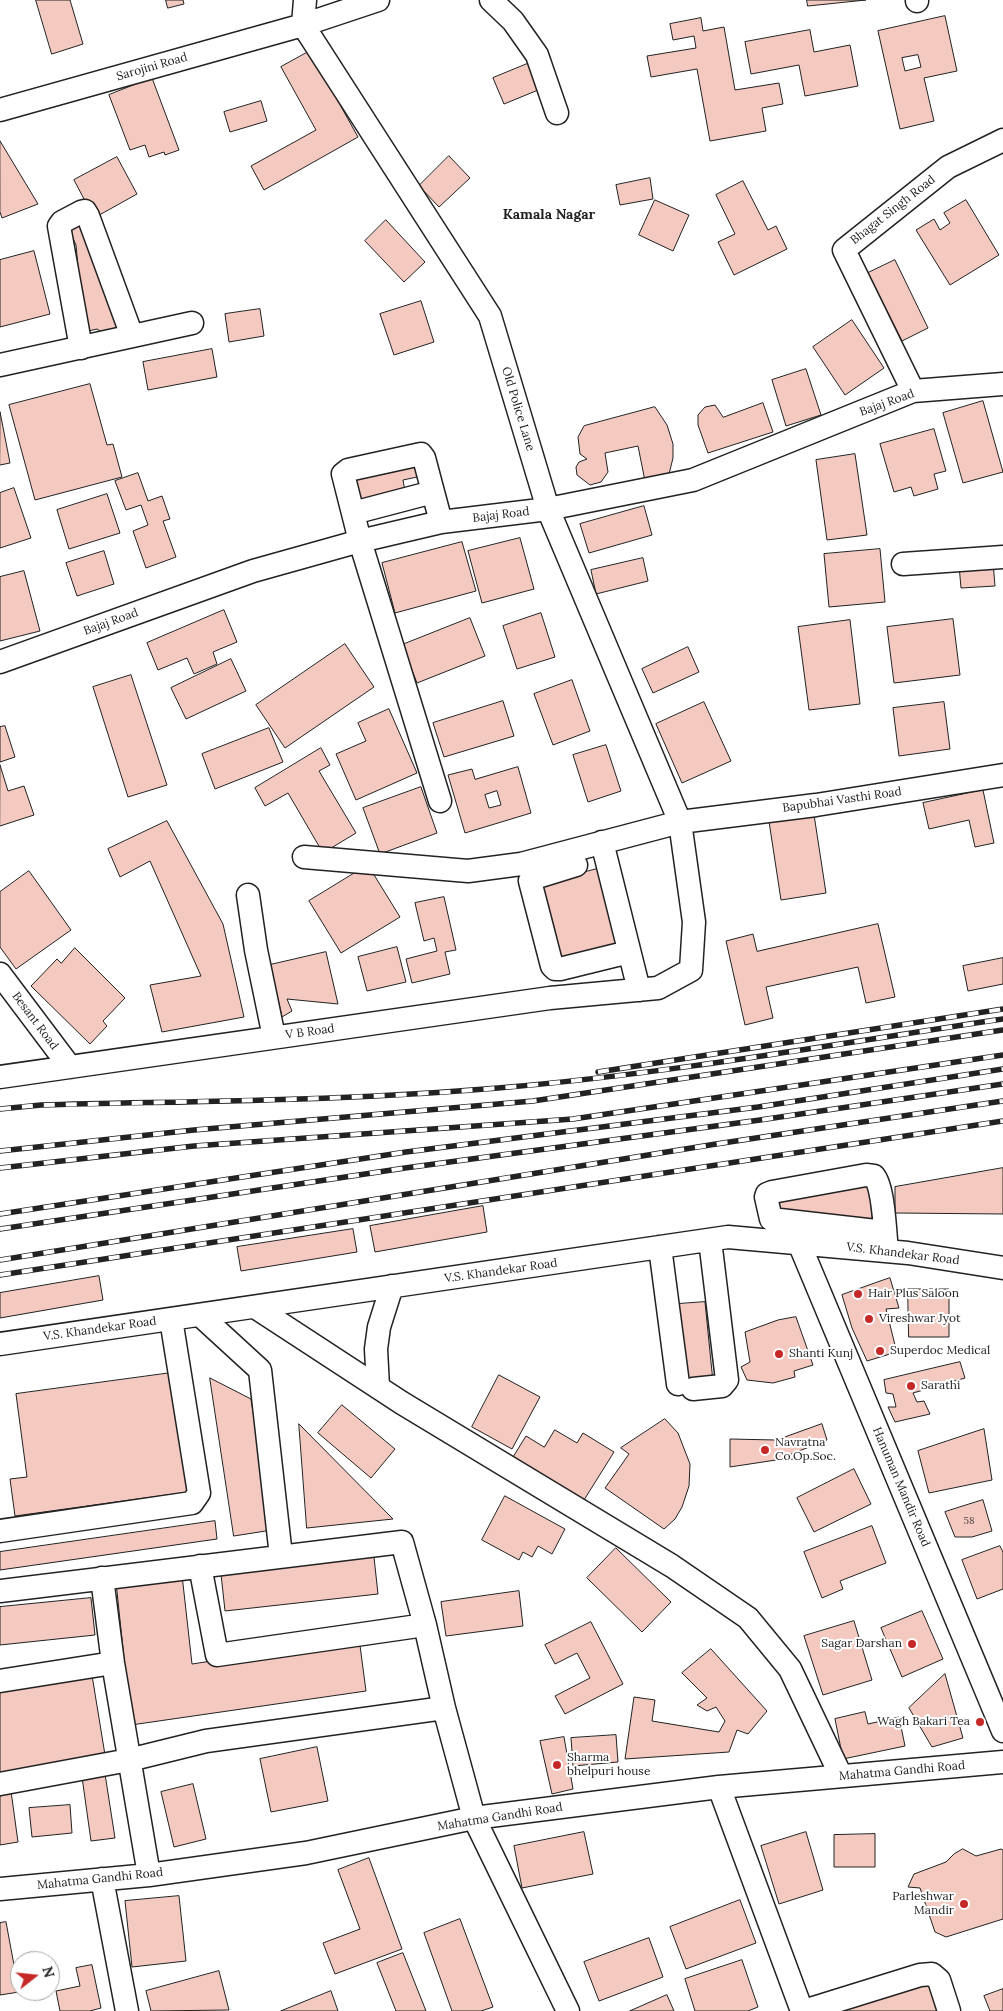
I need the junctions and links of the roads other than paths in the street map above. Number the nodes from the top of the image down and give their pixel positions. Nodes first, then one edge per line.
1 (305, 0) edge
2 (378, 0) edge
3 (491, 0) edge
4 (303, 25) junction
5 (0, 110) edge
6 (557, 113) dead end
7 (1003, 140) edge
8 (192, 323) dead end
9 (131, 333) junction
10 (81, 345) junction
11 (0, 366) edge
12 (1003, 384) edge
13 (913, 392) junction
14 (433, 492) junction
15 (548, 509) junction
16 (353, 513) junction
17 (441, 522) junction
18 (360, 541) junction
19 (1003, 556) edge
20 (904, 564) dead end
21 (0, 662) edge
22 (1003, 775) edge
23 (440, 801) dead end
24 (680, 822) junction
25 (604, 849) junction
26 (304, 857) dead end
27 (248, 895) dead end
28 (629, 952) junction
29 (0, 974) edge
30 (639, 990) junction
31 (274, 1038) junction
32 (70, 1067) junction
33 (0, 1077) edge
34 (771, 1219) junction
35 (710, 1240) junction
36 (777, 1241) junction
37 (886, 1241) junction
38 (799, 1243) junction
39 (660, 1247) junction
40 (1003, 1268) edge
41 (392, 1286) junction
42 (255, 1306) junction
43 (200, 1315) junction
44 (171, 1319) junction
45 (0, 1344) edge
46 (378, 1387) junction
47 (0, 1531) edge
48 (281, 1556) junction
49 (200, 1566) junction
50 (102, 1578) junction
51 (0, 1591) edge
52 (426, 1625) junction
53 (113, 1663) junction
54 (0, 1681) edge
55 (444, 1708) junction
56 (1003, 1731) edge
57 (129, 1760) junction
58 (1003, 1762) edge
59 (841, 1776) junction
60 (0, 1784) edge
61 (719, 1787) junction
62 (474, 1818) junction
63 (149, 1875) junction
64 (102, 1879) junction
65 (0, 1889) edge
66 (127, 2011) edge
67 (568, 2011) edge
68 (803, 2011) edge
69 (949, 2011) edge

1 - 4 street
2 - 4 street, Sarojini Road
3 - 6 street
4 - 5 street, Sarojini Road
4 - 15 street, Old Police Lane
7 - 13 street, Bhagat Singh Road
8 - 9 street
9 - 10 street
9 - 10 street
10 - 11 street
12 - 13 street, Bajaj Road
13 - 15 street, Bajaj Road
14 - 16 street
14 - 16 street
14 - 17 street
15 - 17 street, Bajaj Road
15 - 24 street, Old Police Lane
16 - 18 street
17 - 18 street, Bajaj Road
18 - 21 street, Bajaj Road
18 - 23 street
19 - 20 street
22 - 24 street, Bapubhai Vasthi Road
24 - 25 street
24 - 30 street, Old Police Lane
25 - 26 street
25 - 28 street
25 - 28 street
27 - 31 street
28 - 30 street
29 - 32 street, Besant Road
30 - 31 street, V B Road
31 - 32 street, V B Road
32 - 33 street, V B Road
34 - 36 street
34 - 37 street
34 - 37 street
35 - 36 street, V.S. Khandekar Road
35 - 39 street, V.S. Khandekar Road
35 - 39 street
36 - 38 street, V.S. Khandekar Road
37 - 38 street, V.S. Khandekar Road
37 - 40 street, V.S. Khandekar Road
38 - 56 street, Hanuman Mandir Road
39 - 41 street, V.S. Khandekar Road
41 - 42 street, V.S. Khandekar Road
41 - 46 street
42 - 43 street, V.S. Khandekar Road
42 - 46 street
43 - 44 street, V.S. Khandekar Road
43 - 48 street
44 - 45 street, V.S. Khandekar Road
44 - 47 street
46 - 59 street
48 - 49 street
48 - 52 street
49 - 50 street
49 - 52 street
50 - 51 street
50 - 53 street
52 - 55 street
53 - 54 street
53 - 57 street
55 - 57 street
55 - 62 street
57 - 60 street
57 - 63 street
58 - 59 street, Mahatma Gandhi Road
59 - 61 street, Mahatma Gandhi Road
61 - 62 street, Mahatma Gandhi Road
61 - 68 street
62 - 63 street, Mahatma Gandhi Road
62 - 67 street
63 - 64 street, Mahatma Gandhi Road
64 - 65 street, Mahatma Gandhi Road
64 - 66 street
68 - 69 street

